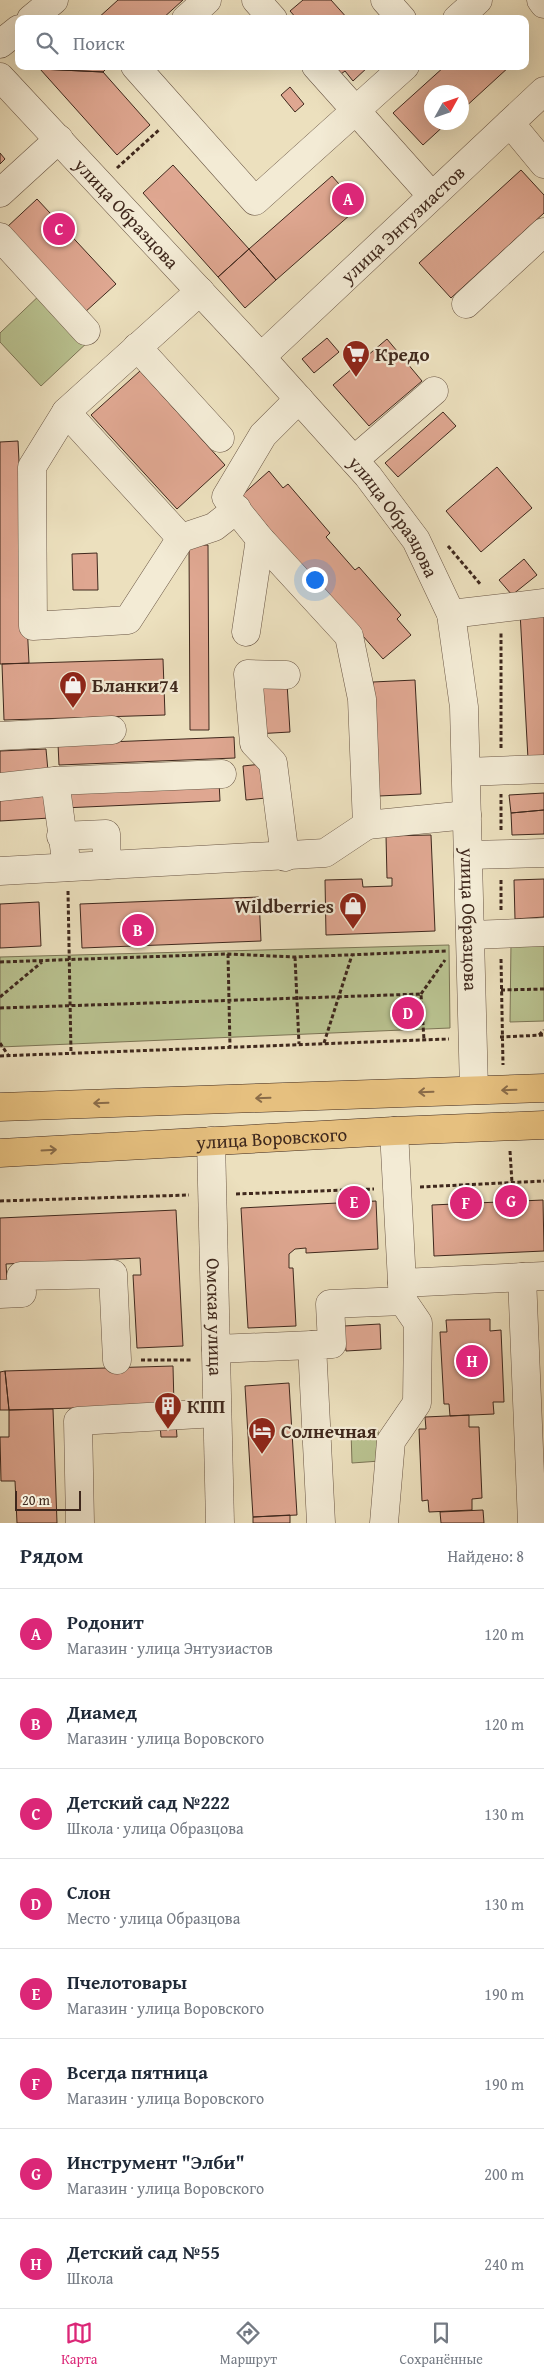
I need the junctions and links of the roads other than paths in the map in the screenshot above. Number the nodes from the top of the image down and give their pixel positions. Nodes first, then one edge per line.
1 (54, 0) edge
2 (207, 0) edge
3 (256, 0) edge
4 (385, 0) edge
5 (541, 0) edge
6 (544, 4) edge
7 (36, 15) edge
8 (190, 15) edge
9 (269, 15) edge
10 (398, 15) edge
11 (15, 32) edge
12 (0, 44) edge
13 (139, 70) edge
14 (320, 70) edge
15 (401, 70) edge
16 (0, 77) edge
17 (544, 91) edge
18 (356, 111) junction
19 (510, 124) junction
20 (59, 139) junction
21 (544, 164) edge
22 (0, 193) edge
23 (432, 196) junction
24 (544, 232) edge
25 (0, 237) edge
26 (200, 290) junction
27 (466, 304) dead end
28 (86, 331) dead end
29 (136, 347) junction
30 (261, 357) junction
31 (434, 391) dead end
32 (299, 399) junction
33 (66, 412) junction
34 (220, 438) dead end
35 (354, 460) junction
36 (237, 509) junction
37 (181, 538) junction
38 (260, 539) junction
39 (544, 603) edge
40 (452, 614) junction
41 (246, 632) dead end
42 (286, 675) dead end
43 (112, 730) dead end
44 (0, 736) edge
45 (544, 769) edge
46 (466, 772) junction
47 (222, 774) dead end
48 (55, 781) junction
49 (0, 787) edge
50 (467, 816) junction
51 (367, 825) junction
52 (61, 836) junction
53 (544, 853) edge
54 (468, 855) junction
55 (285, 857) junction
56 (107, 865) junction
57 (67, 867) junction
58 (0, 871) edge
59 (544, 932) edge
60 (471, 935) junction
61 (544, 1088) edge
62 (474, 1090) junction
63 (0, 1106) edge
64 (544, 1125) edge
65 (476, 1128) junction
66 (394, 1131) junction
67 (210, 1141) junction
68 (0, 1153) edge
69 (533, 1277) edge
70 (403, 1292) junction
71 (0, 1294) edge
72 (312, 1345) junction
73 (216, 1349) junction
74 (117, 1360) road end
75 (217, 1413) junction
76 (537, 1452) edge
77 (80, 1523) edge
78 (220, 1523) edge
79 (321, 1523) edge
80 (384, 1523) edge
81 (532, 1523) edge

1 - 7 street
2 - 8 street
3 - 9 street
4 - 10 street
5 - 6 street
11 - 12 street
13 - 18 street
14 - 18 street
15 - 18 street
16 - 20 street, улица Образцова
17 - 19 street, улица Энтузиастов
18 - 23 street
19 - 21 street
19 - 23 street, улица Энтузиастов
20 - 22 street
20 - 26 street, улица Образцова
23 - 30 street, улица Энтузиастов
24 - 27 street
25 - 28 street
26 - 29 street
26 - 30 street, улица Образцова
29 - 33 street
29 - 34 street
30 - 32 street, улица Образцова
31 - 35 street
32 - 35 street, улица Образцова
32 - 36 street
33 - 37 street
33 - 37 street
35 - 40 street, улица Образцова
36 - 37 street
36 - 38 street
38 - 41 street
38 - 51 street
39 - 40 street
40 - 46 street, улица Образцова
42 - 55 street
43 - 44 street
45 - 46 street
46 - 50 street, улица Образцова
47 - 48 street
48 - 49 street
48 - 52 street
50 - 51 street
50 - 54 street, улица Образцова
51 - 55 street
52 - 56 street
52 - 57 street
53 - 54 street
54 - 60 street, улица Образцова
55 - 56 street
56 - 57 street
57 - 58 street
59 - 60 street
60 - 62 street, улица Образцова
61 -> 62 main road, улица Воровского
62 -> 63 main road, улица Воровского
62 - 65 main road
64 - 65 main road, улица Воровского
65 - 66 main road, улица Воровского
66 - 67 main road, улица Воровского
66 - 70 street
68 -> 67 main road, улица Воровского
67 - 73 street, Омская улица
69 - 70 street
69 - 76 street
70 - 72 street
70 - 80 street
71 - 74 street
72 - 73 street
72 - 79 street
73 - 75 street, Омская улица
75 - 77 street
75 - 78 street, Омская улица
76 - 81 street

